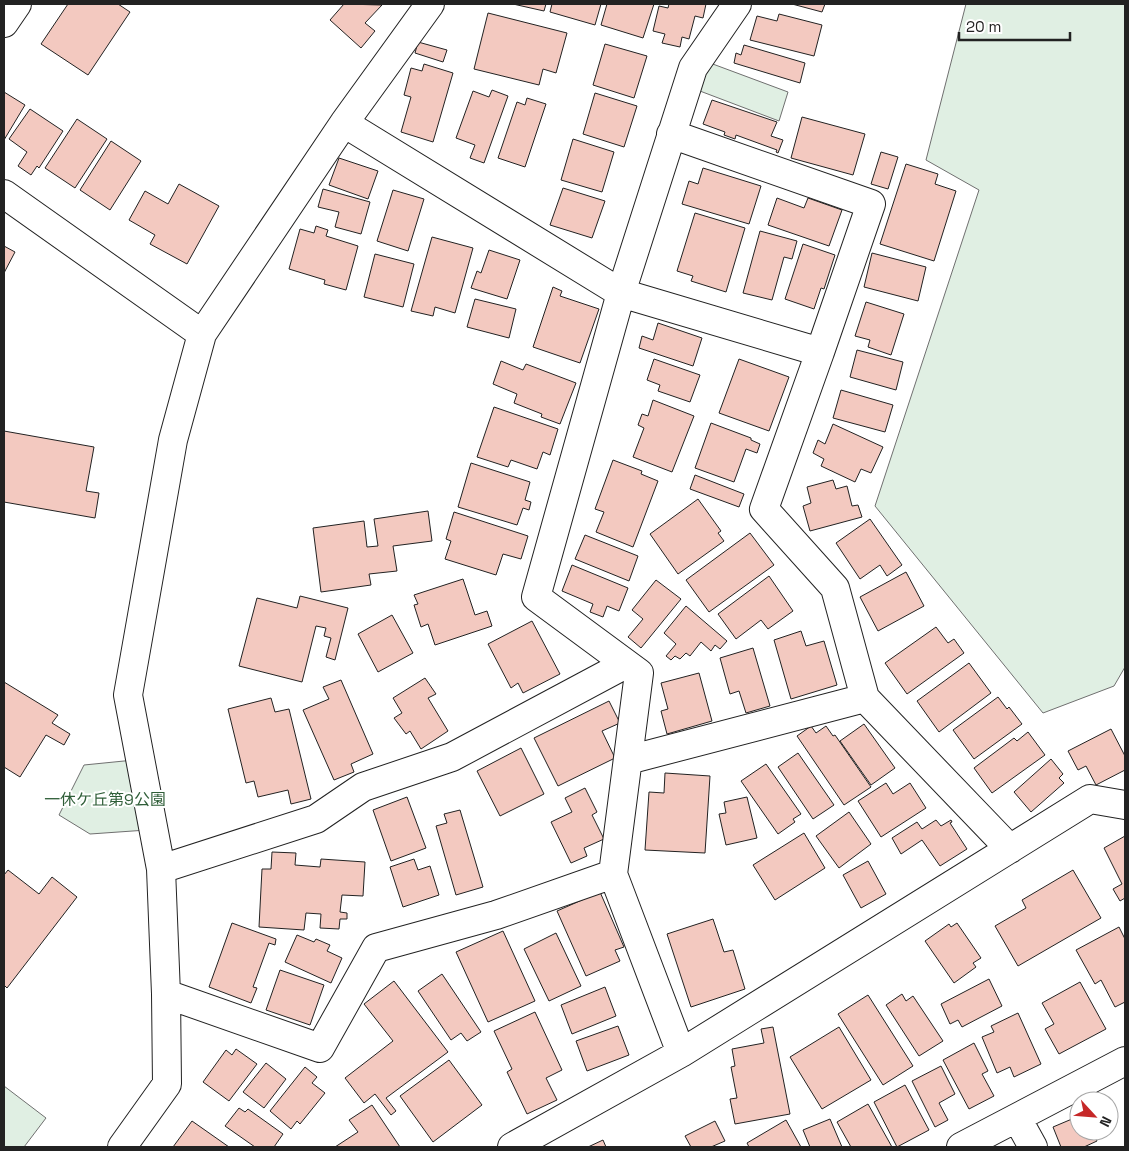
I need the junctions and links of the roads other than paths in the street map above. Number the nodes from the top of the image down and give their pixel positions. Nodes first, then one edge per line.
1 (17, 4) edge
2 (737, 4) edge
3 (416, 10) edge
4 (4, 23) edge
5 (344, 123) junction
6 (671, 134) junction
7 (4, 194) edge
8 (621, 293) junction
9 (202, 334) junction
10 (820, 352) junction
11 (626, 664) junction
12 (865, 698) junction
13 (628, 760) junction
14 (1125, 805) edge
15 (1010, 848) junction
16 (161, 869) junction
17 (613, 874) junction
18 (166, 994) junction
19 (681, 1053) junction
20 (1125, 1060) edge
21 (1018, 1118) junction
22 (122, 1147) edge
23 (512, 1147) edge
24 (961, 1147) edge
25 (1033, 1147) edge

1 - 4 street
2 - 6 street
3 - 5 street
5 - 8 street
5 - 9 street
6 - 8 street
6 - 10 street
7 - 9 street
8 - 10 street
8 - 11 street
9 - 16 street
10 - 12 street
11 - 13 street
11 - 16 street
12 - 13 street
12 - 15 street
13 - 17 street
14 - 15 street
15 - 19 street
16 - 18 street
17 - 18 street
17 - 19 street
18 - 22 street
19 - 23 street
20 - 21 street
21 - 24 street
21 - 25 street

